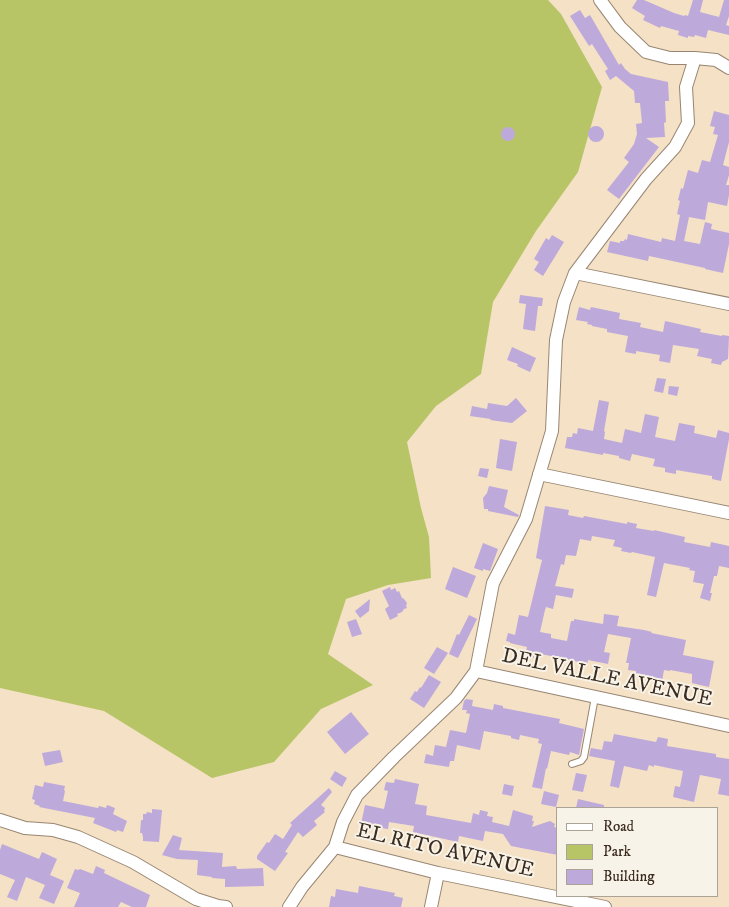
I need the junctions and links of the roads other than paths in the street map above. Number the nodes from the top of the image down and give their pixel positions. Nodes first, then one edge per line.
1 (600, 0) edge
2 (696, 58) junction
3 (729, 68) edge
4 (575, 272) junction
5 (729, 304) edge
6 (539, 474) junction
7 (729, 513) edge
8 (476, 671) junction
9 (595, 697) junction
10 (729, 726) edge
11 (572, 764) dead end
12 (0, 820) edge
13 (335, 847) junction
14 (438, 873) junction
15 (226, 907) edge
16 (289, 907) edge
17 (431, 907) edge
18 (605, 907) edge

1 - 2 street
2 - 3 street
2 - 4 street
4 - 5 street
4 - 6 street
6 - 7 street
6 - 8 street
8 - 9 street, DEL VALLE AVENUE
8 - 13 street
9 - 10 street, DEL VALLE AVENUE
9 - 11 lane
12 - 15 street
13 - 14 street, EL RITO AVENUE
13 - 16 street
14 - 17 street
14 - 18 street, EL RITO AVENUE

